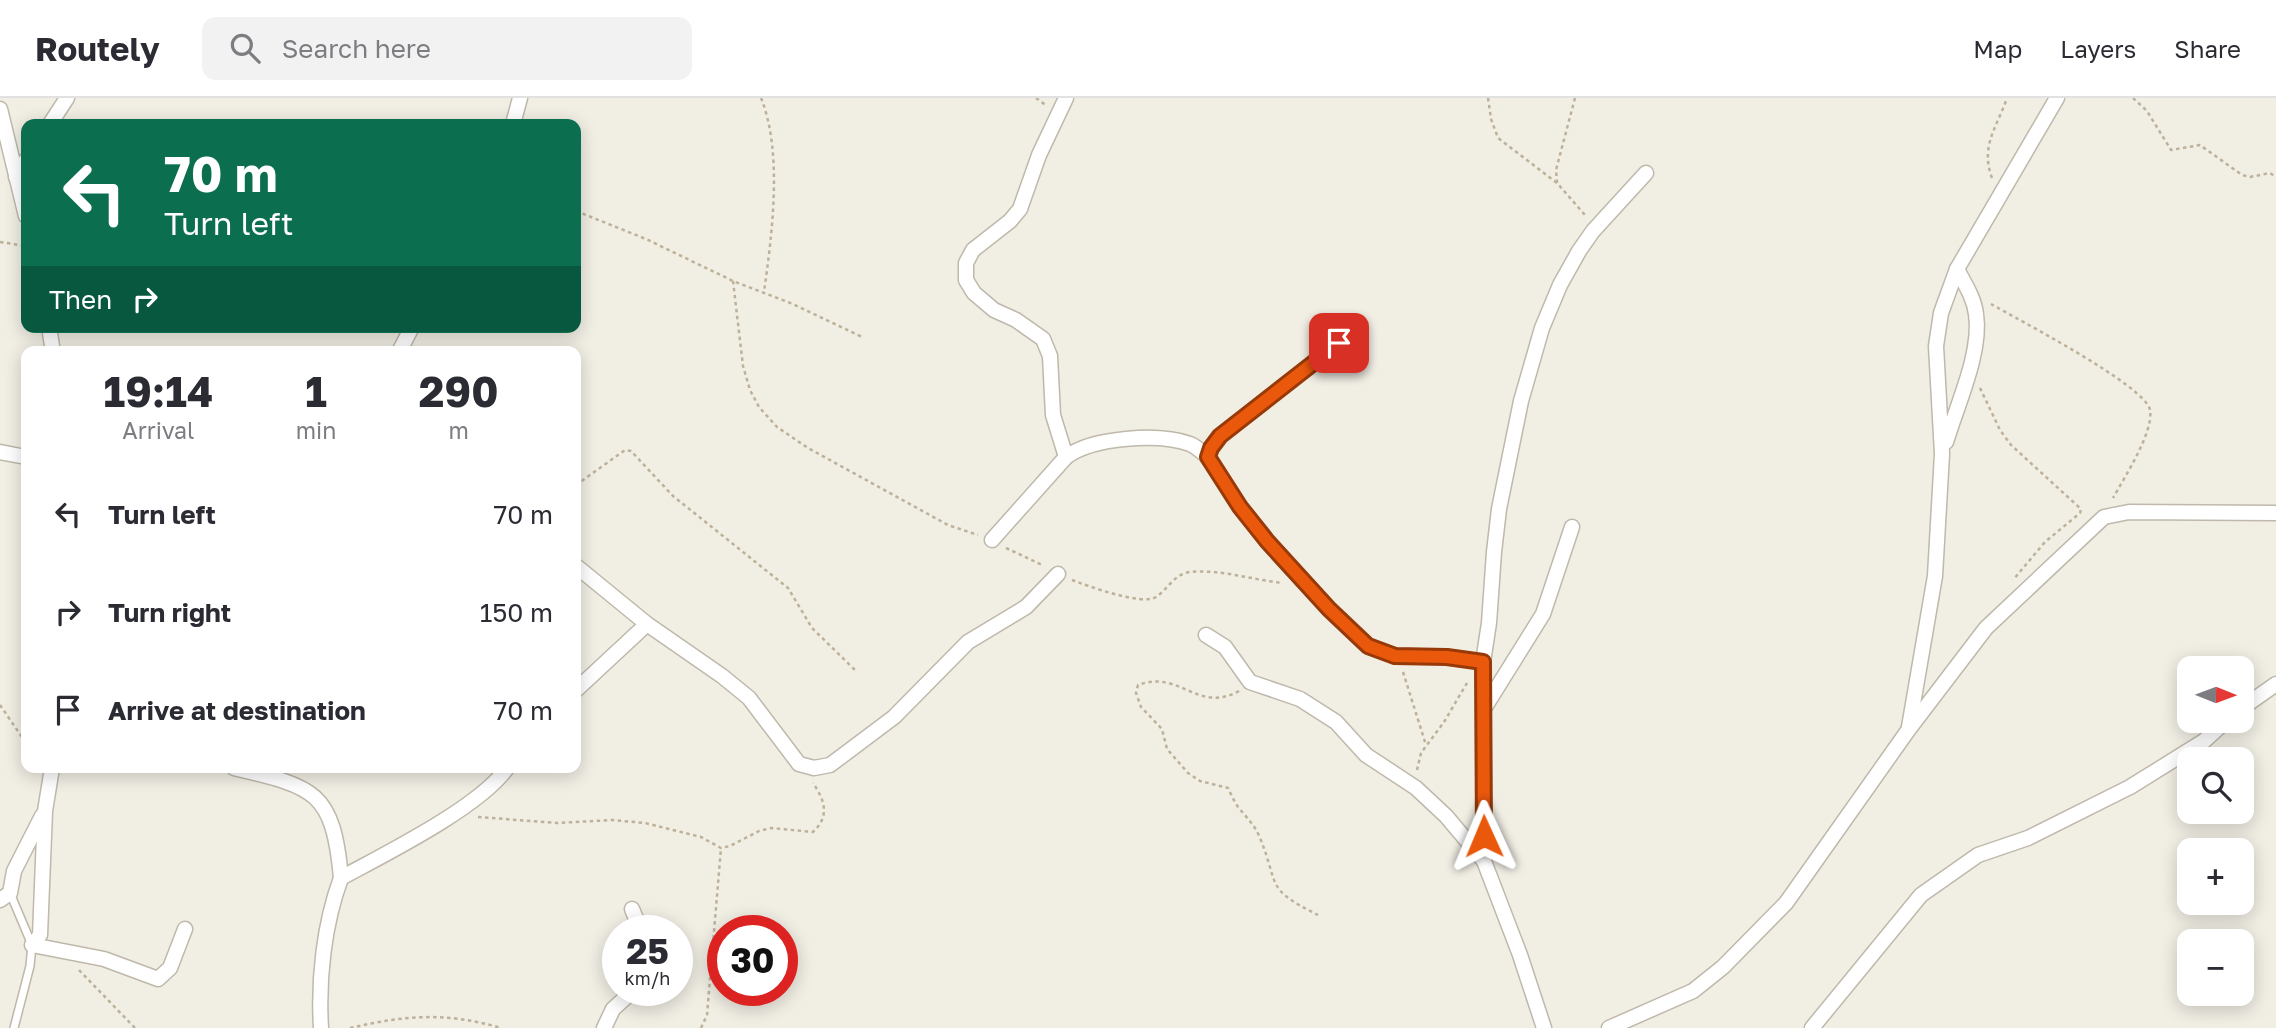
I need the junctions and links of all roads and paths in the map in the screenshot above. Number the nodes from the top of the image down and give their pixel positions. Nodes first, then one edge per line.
1 (66, 98) edge
2 (520, 98) edge
3 (761, 98) edge
4 (1066, 98) edge
5 (1488, 98) edge
6 (1575, 98) edge
7 (2007, 98) edge
8 (2057, 98) edge
9 (2133, 98) edge
10 (0, 109) edge
11 (53, 119) edge
12 (514, 119) edge
13 (21, 168) edge
14 (1646, 173) dead end
15 (16, 177) junction
16 (2276, 177) edge
17 (1557, 183) junction
18 (1999, 194) junction
19 (21, 196) edge
20 (581, 213) edge
21 (1592, 231) junction
22 (0, 242) edge
23 (21, 245) edge
24 (1956, 269) junction
25 (733, 281) junction
26 (764, 292) junction
27 (1969, 292) junction
28 (864, 338) dead end
29 (1339, 343) dead end
30 (1970, 366) junction
31 (0, 452) edge
32 (1942, 454) junction
33 (21, 456) edge
34 (1066, 457) junction
35 (1208, 457) junction
36 (581, 481) edge
37 (2276, 513) edge
38 (2104, 517) junction
39 (1572, 527) dead end
40 (992, 540) junction
41 (581, 570) edge
42 (1058, 574) junction
43 (2011, 583) dead end
44 (1308, 586) junction
45 (647, 624) junction
46 (1206, 635) dead end
47 (1395, 656) junction
48 (1483, 662) junction
49 (855, 670) dead end
50 (1250, 682) junction
51 (2276, 684) edge
52 (581, 686) edge
53 (2254, 700) edge
54 (0, 705) edge
55 (1483, 711) junction
56 (1909, 729) junction
57 (2213, 733) edge
58 (21, 736) edge
59 (1426, 745) junction
60 (799, 764) junction
61 (51, 773) edge
62 (254, 773) edge
63 (502, 773) edge
64 (1416, 788) junction
65 (45, 811) junction
66 (477, 817) dead end
67 (721, 848) junction
68 (1484, 862) junction
69 (341, 878) junction
70 (5, 896) edge
71 (632, 909) dead end
72 (634, 915) edge
73 (1318, 915) dead end
74 (185, 929) dead end
75 (32, 945) junction
76 (61, 951) junction
77 (616, 1006) edge
78 (14, 1028) edge
79 (135, 1028) edge
80 (321, 1028) edge
81 (350, 1028) edge
82 (502, 1028) edge
83 (604, 1028) edge
84 (701, 1028) edge
85 (1544, 1028) edge
86 (1609, 1028) edge
87 (1812, 1028) edge

1 - 11 street
2 - 12 street
3 - 26 path
4 - 34 street
5 - 17 path
6 - 17 path
7 - 18 path
8 - 18 street
9 - 16 path
10 - 15 street
13 - 15 street
14 - 21 street
15 - 19 street
17 - 21 path
18 - 24 street
20 - 25 path
21 - 48 street
22 - 23 path
24 - 27 street
24 - 32 street
25 - 26 path
25 - 40 path
26 - 28 path
27 - 30 street
27 - 38 path
29 - 35 street
30 - 32 street
30 - 43 path
31 - 33 street
32 - 56 street
34 - 35 street
34 - 40 street
35 - 44 street
36 - 49 path
37 - 38 street
38 - 56 street
39 - 55 street
40 - 42 path
41 - 45 street
42 - 44 path
42 - 60 street
44 - 47 street
45 - 52 street
45 - 60 street
46 - 50 street
47 - 48 street
47 - 59 path
48 - 55 street
48 - 59 path
50 - 64 street
50 - 73 path
51 - 53 street
54 - 58 path
55 - 68 street
56 - 86 street
57 - 87 street
59 - 64 path
60 - 67 path
61 - 65 street
62 - 69 street
63 - 69 street
64 - 68 street
65 - 70 street
65 - 75 street
66 - 67 path
67 - 84 path
68 - 85 street
69 - 80 street
70 - 75 lane
71 - 72 street
74 - 76 street
75 - 76 street
75 - 78 lane
76 - 79 path
77 - 83 street
81 - 82 path

